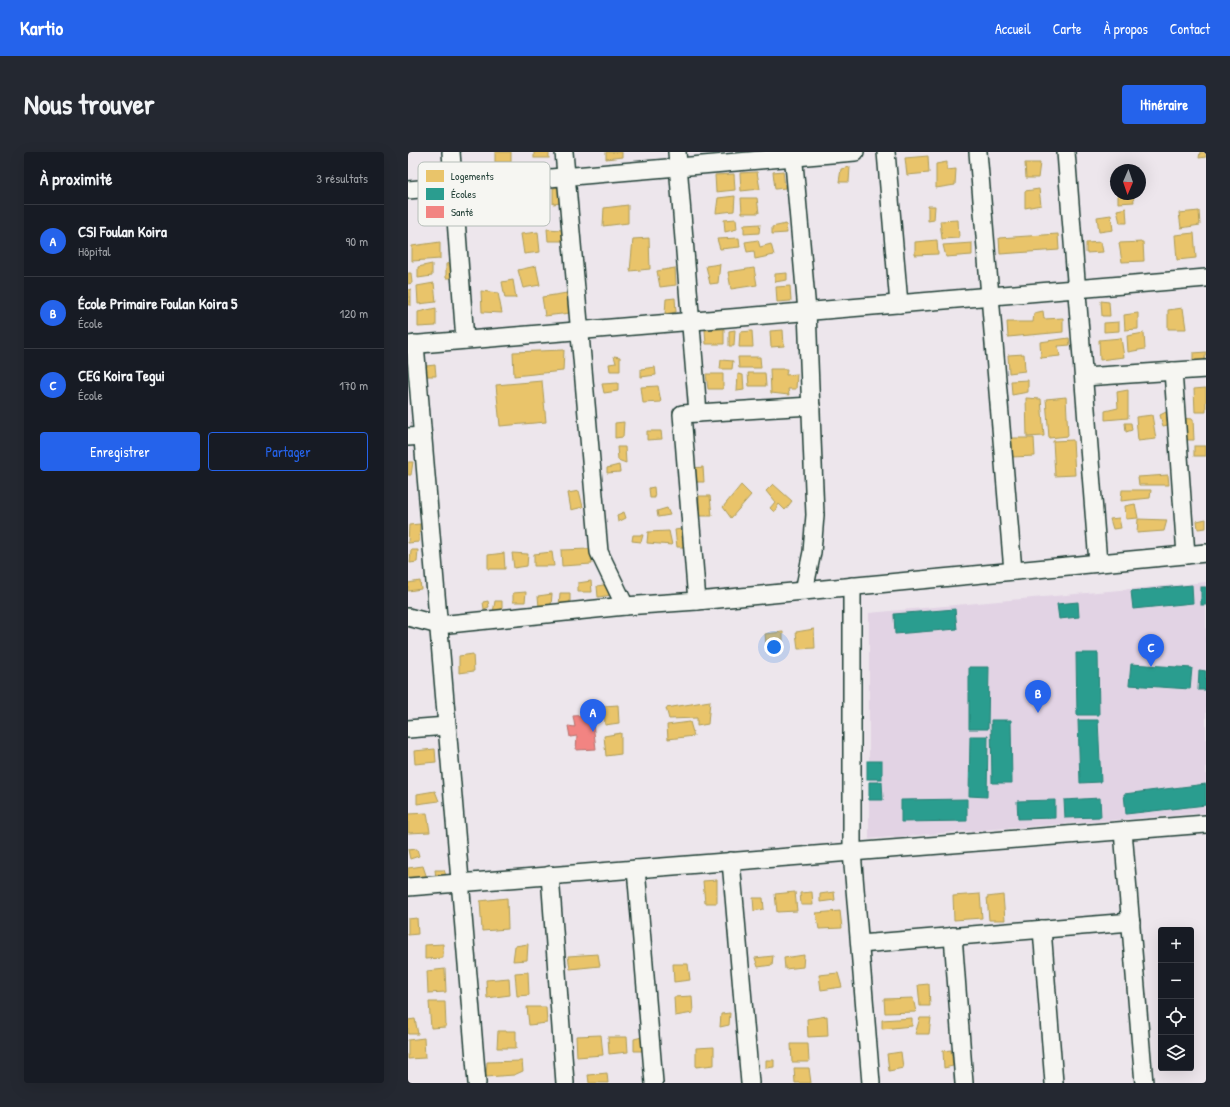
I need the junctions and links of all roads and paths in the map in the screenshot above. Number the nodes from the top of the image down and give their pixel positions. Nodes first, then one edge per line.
1 (451, 152) edge
2 (564, 152) edge
3 (854, 152) edge
4 (886, 152) edge
5 (978, 152) edge
6 (1066, 152) edge
7 (793, 155) edge
8 (678, 159) edge
9 (452, 162) edge
10 (566, 176) junction
11 (550, 177) edge
12 (418, 189) edge
13 (408, 190) edge
14 (456, 226) edge
15 (1206, 278) edge
16 (1077, 289) junction
17 (990, 296) junction
18 (899, 304) junction
19 (807, 311) junction
20 (690, 321) junction
21 (580, 330) junction
22 (465, 340) junction
23 (411, 344) edge
24 (1206, 369) edge
25 (1172, 371) junction
26 (1084, 377) junction
27 (811, 406) junction
28 (698, 413) junction
29 (415, 436) edge
30 (1206, 553) edge
31 (1186, 555) junction
32 (1098, 563) junction
33 (1013, 571) junction
34 (852, 586) junction
35 (804, 591) junction
36 (697, 601) junction
37 (625, 606) junction
38 (408, 617) edge
39 (439, 625) junction
40 (447, 726) junction
41 (408, 729) edge
42 (1206, 824) edge
43 (1123, 830) junction
44 (852, 852) junction
45 (732, 861) junction
46 (636, 869) junction
47 (550, 875) junction
48 (460, 883) junction
49 (408, 887) edge
50 (1131, 922) junction
51 (1042, 929) junction
52 (953, 936) junction
53 (860, 944) junction
54 (477, 1083) edge
55 (565, 1083) edge
56 (654, 1083) edge
57 (750, 1083) edge
58 (871, 1083) edge
59 (964, 1083) edge
60 (1054, 1083) edge
61 (1144, 1083) edge

1 - 9 street
2 - 10 street
3 - 7 street
4 - 18 street
5 - 17 street
6 - 16 street
7 - 8 street
7 - 19 street
8 - 10 street
8 - 20 street
10 - 11 street
10 - 21 street
12 - 13 street
14 - 22 street
15 - 16 street
16 - 17 street
16 - 26 street
17 - 18 street
17 - 33 street
18 - 19 street
19 - 20 street
19 - 27 street
20 - 21 street
20 - 28 street
21 - 22 street
21 - 37 street
22 - 23 street
23 - 29 street
24 - 25 street
25 - 26 street
25 - 31 street
26 - 32 street
27 - 28 street
27 - 35 street
28 - 36 street
29 - 39 street
30 - 31 street
31 - 32 street
32 - 33 street
33 - 34 street
34 - 35 street
34 - 44 street
35 - 36 street
36 - 37 street
37 - 39 street
38 - 39 street
39 - 40 street
40 - 41 street
40 - 48 street
42 - 43 street
43 - 44 street
43 - 50 street
44 - 45 street
44 - 53 street
45 - 46 street
45 - 57 street
46 - 47 street
46 - 56 street
47 - 48 street
47 - 55 street
48 - 49 street
48 - 54 street
50 - 51 street
50 - 61 street
51 - 52 street
51 - 60 street
52 - 53 street
52 - 59 street
53 - 58 street

